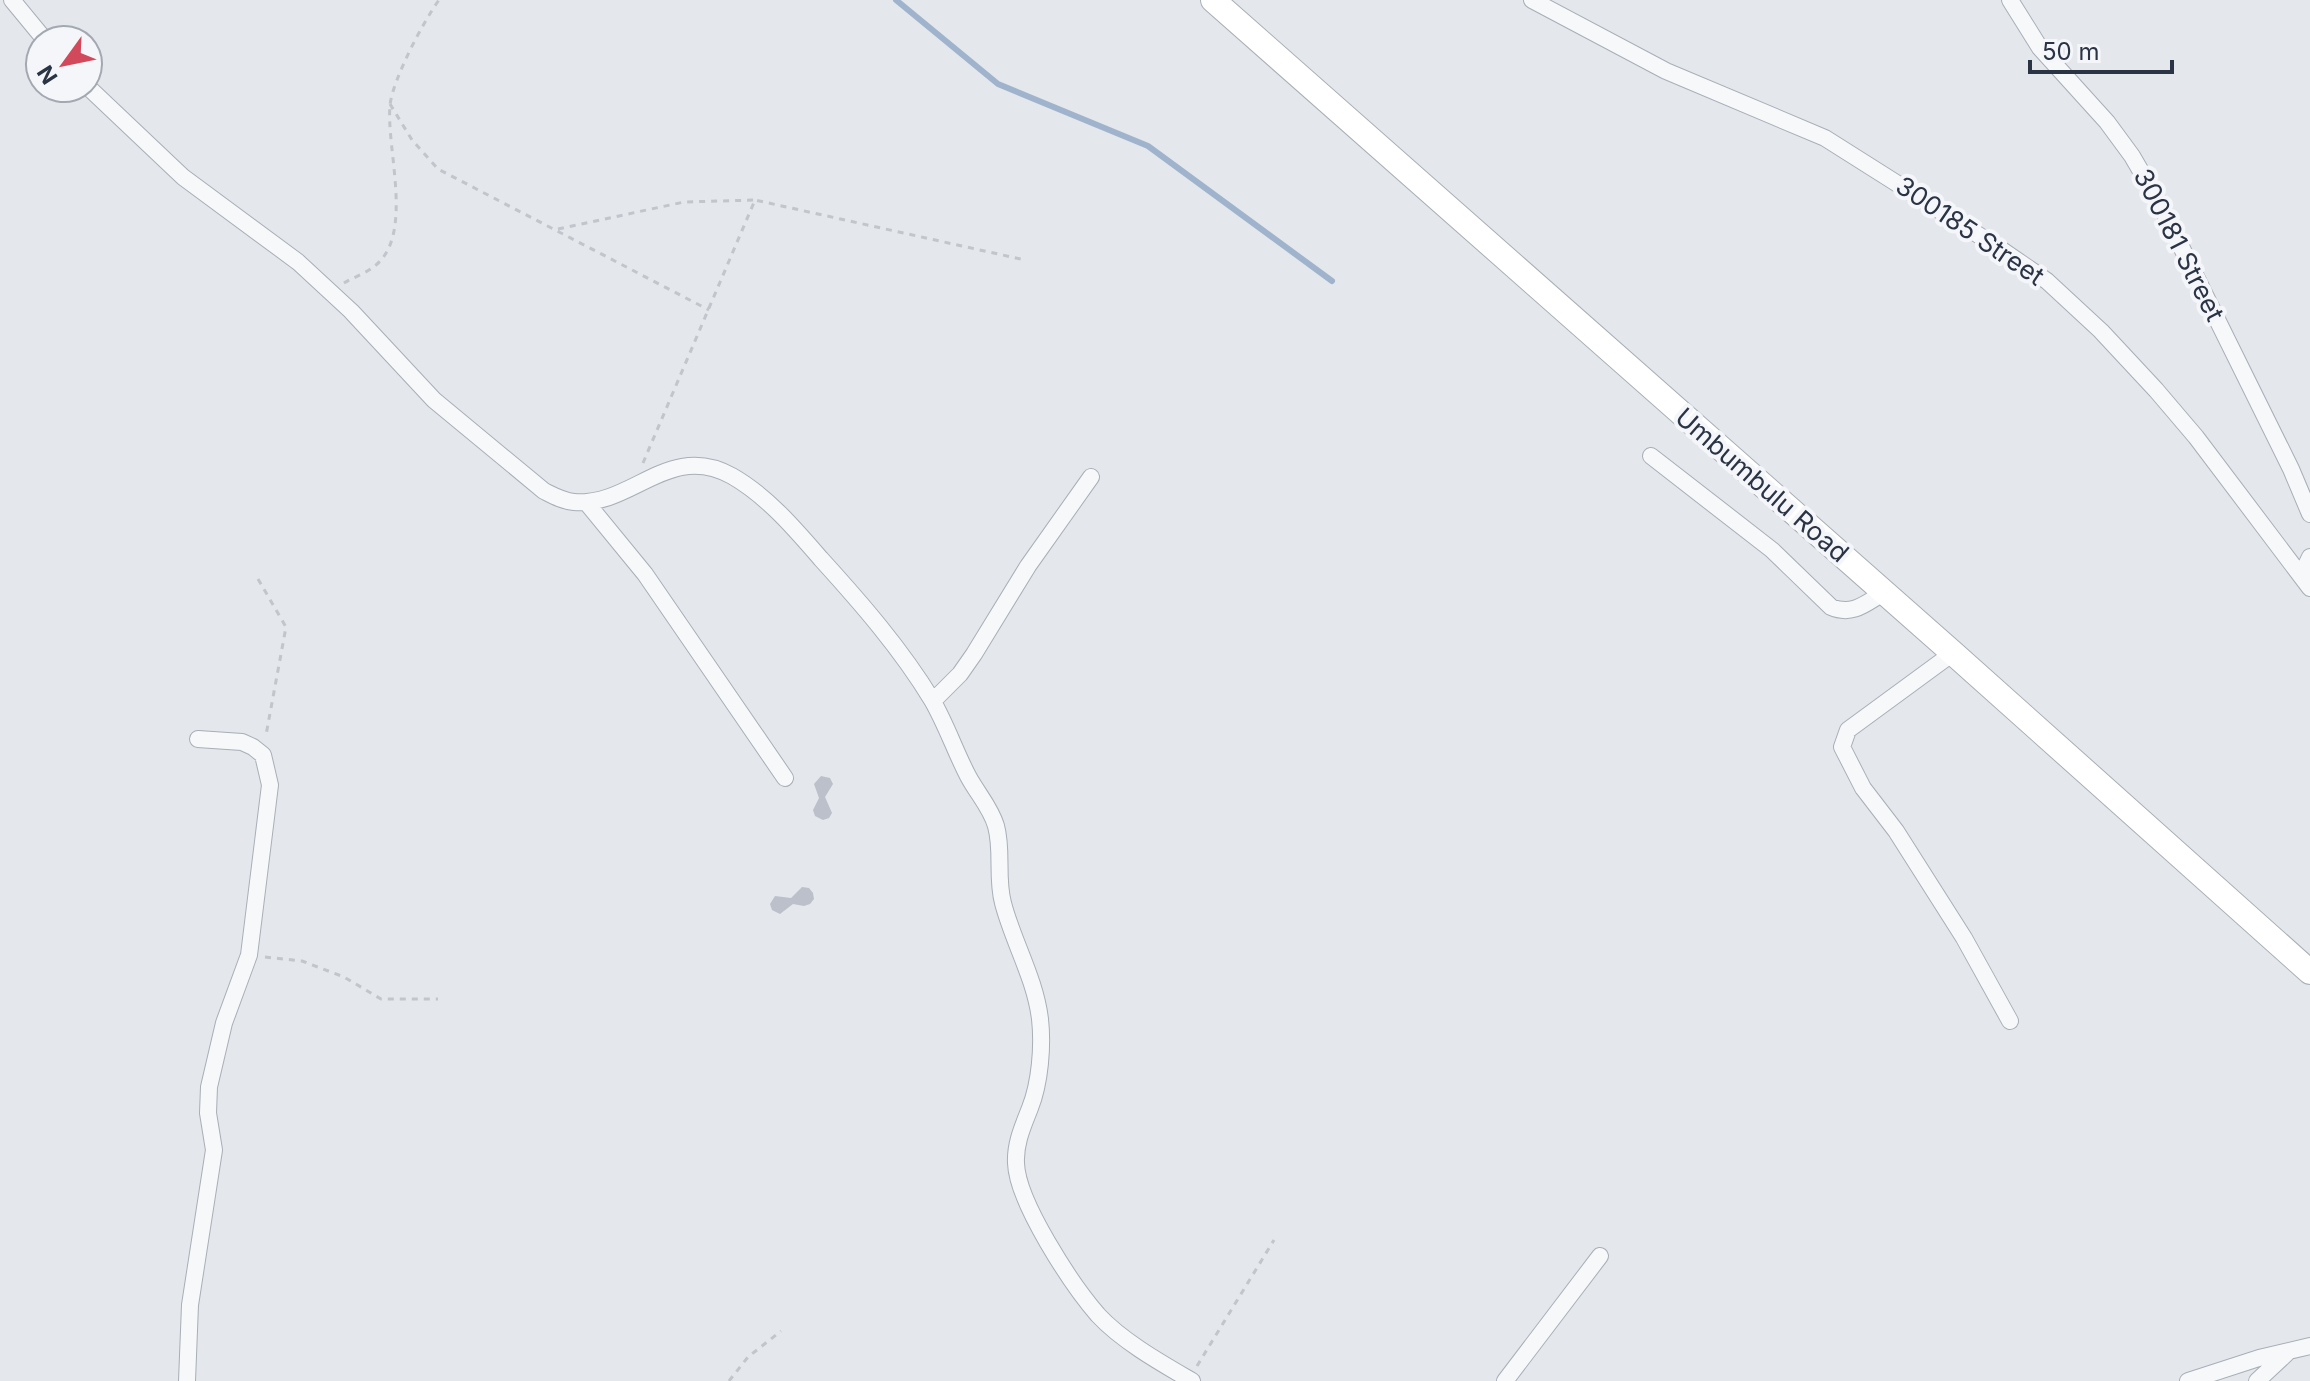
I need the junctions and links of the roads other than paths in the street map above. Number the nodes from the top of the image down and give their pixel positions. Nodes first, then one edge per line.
1 (12, 0) edge
2 (1213, 0) edge
3 (1532, 0) edge
4 (2010, 0) edge
5 (32, 24) edge
6 (104, 102) edge
7 (1651, 456) dead end
8 (1091, 477) dead end
9 (586, 502) junction
10 (2310, 514) edge
11 (2310, 557) edge
12 (2305, 582) edge
13 (1883, 593) junction
14 (1953, 653) junction
15 (933, 701) junction
16 (198, 739) dead end
17 (785, 778) dead end
18 (2310, 972) edge
19 (2010, 1021) dead end
20 (1600, 1256) dead end
21 (2310, 1346) edge
22 (2289, 1352) junction
23 (1191, 1380) edge
24 (187, 1381) edge
25 (1505, 1381) edge
26 (2188, 1381) edge
27 (2257, 1381) edge

1 - 5 street
2 - 13 main road, Umbumbulu Road
3 - 12 street, 300185 Street
4 - 10 street, 300181 Street
6 - 9 street
7 - 13 street
8 - 15 street
9 - 15 street
9 - 17 street
11 - 12 street
13 - 14 main road, Umbumbulu Road
14 - 18 main road, Umbumbulu Road
14 - 19 street
15 - 23 street
16 - 24 street
20 - 25 street
21 - 22 street
22 - 26 street
22 - 27 street

